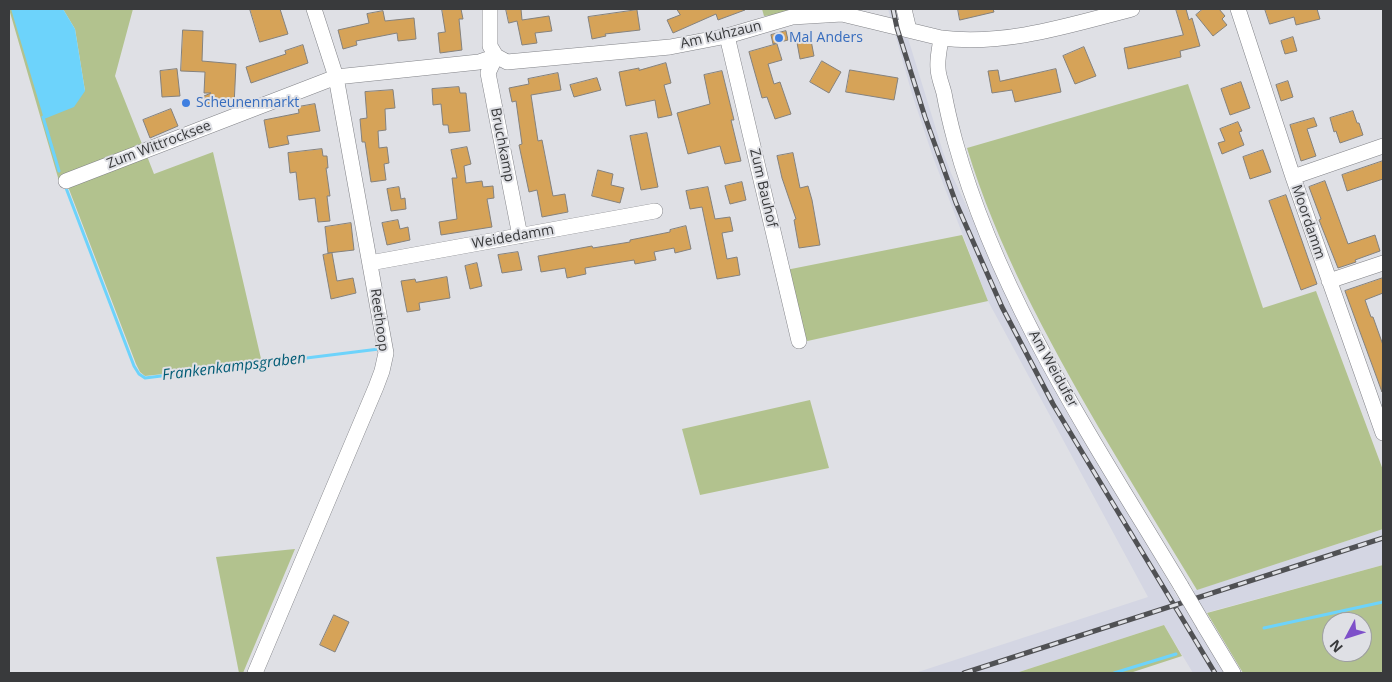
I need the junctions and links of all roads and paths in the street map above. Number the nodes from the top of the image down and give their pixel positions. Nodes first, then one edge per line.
1 (314, 9) edge
2 (490, 9) edge
3 (904, 9) edge
4 (1132, 9) edge
5 (1238, 9) edge
6 (909, 30) junction
7 (727, 36) junction
8 (941, 38) junction
9 (496, 56) junction
10 (336, 77) junction
11 (1383, 146) edge
12 (1293, 177) junction
13 (66, 181) dead end
14 (655, 210) dead end
15 (520, 236) junction
16 (370, 263) junction
17 (1383, 263) edge
18 (1329, 281) junction
19 (799, 341) dead end
20 (1383, 433) edge
21 (255, 673) edge
22 (1233, 673) edge

1 - 10 street, Reethoop
2 - 9 street
3 - 6 street
4 - 8 street, Am Kuhzaun
5 - 12 street, Moordamm
6 - 7 street, Am Kuhzaun
6 - 8 street, Am Kuhzaun
7 - 9 street, Am Kuhzaun
7 - 19 street, Zum Bauhof
8 - 22 street, Am Weidufer, bridge
9 - 10 street, Am Kuhzaun
9 - 15 street, Bruchkamp
10 - 13 street, Zum Wittrocksee
10 - 16 street, Reethoop
11 - 12 street
12 - 18 street, Moordamm
14 - 15 street, Weidedamm
15 - 16 street, Weidedamm
16 - 21 street, Reethoop
17 - 18 street
18 - 20 street, Moordamm

